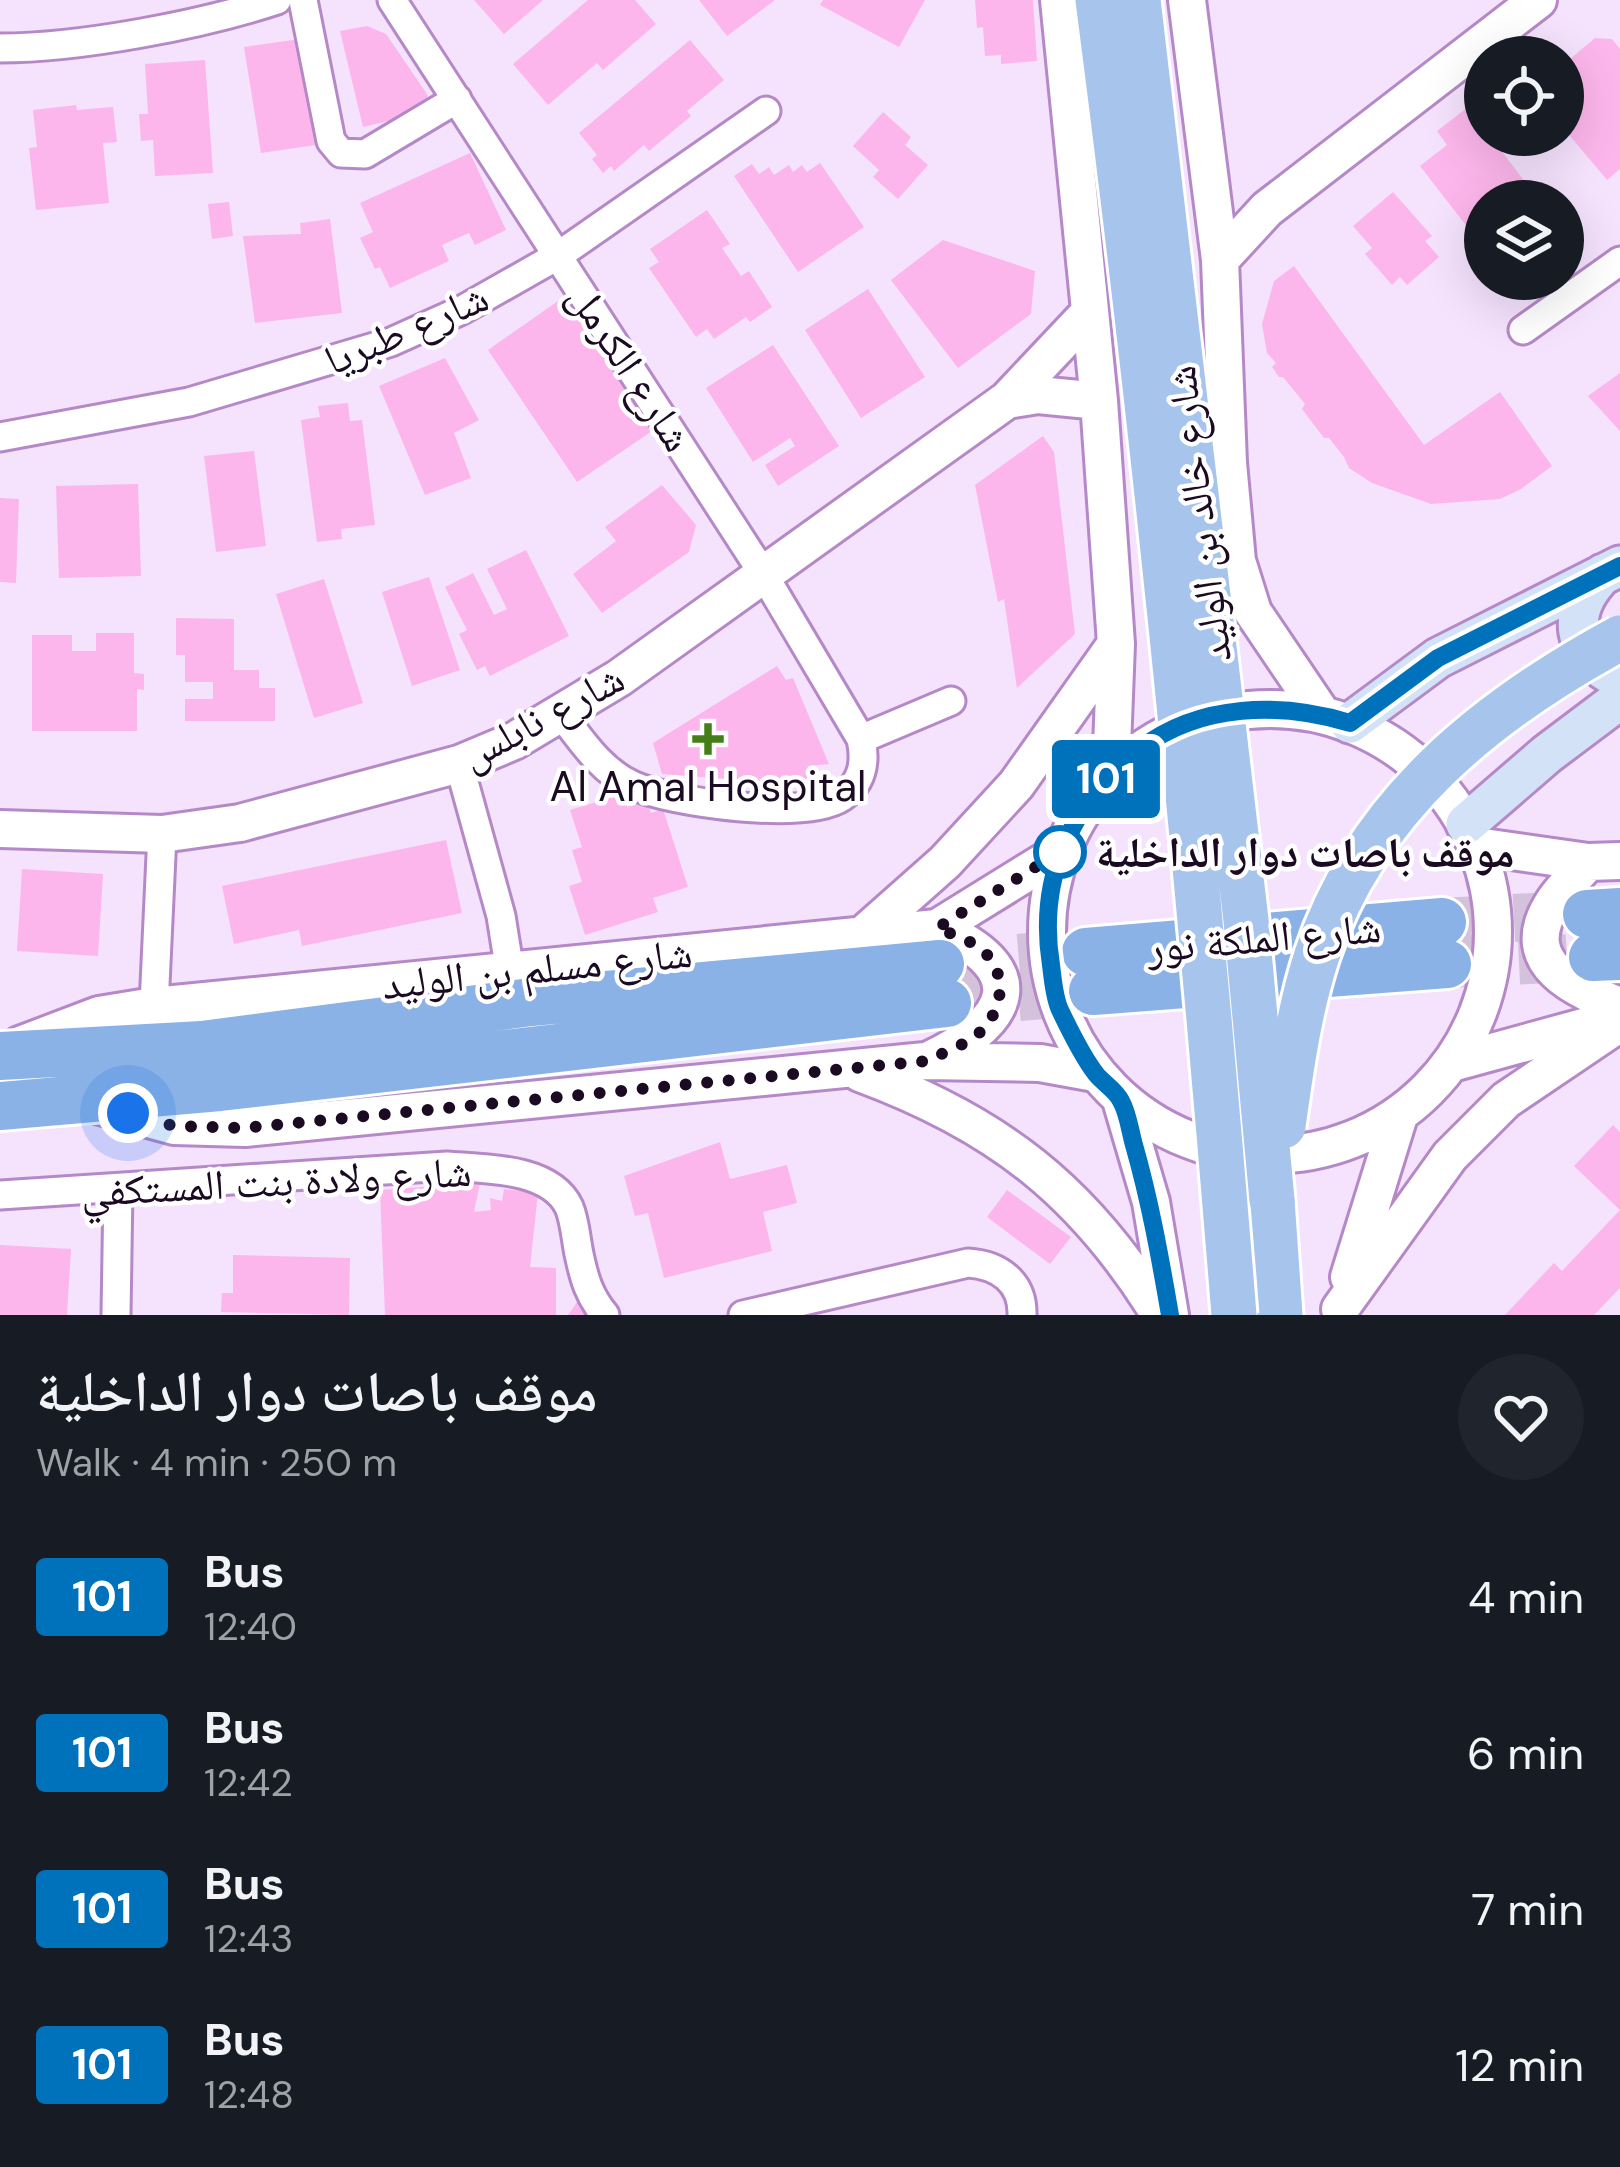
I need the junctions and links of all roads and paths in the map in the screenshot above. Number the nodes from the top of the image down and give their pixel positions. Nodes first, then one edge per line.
1 (277, 0) edge
2 (303, 0) edge
3 (392, 0) edge
4 (1059, 0) edge
5 (1098, 0) edge
6 (1138, 0) edge
7 (1187, 0) edge
8 (1538, 0) edge
9 (0, 48) edge
10 (457, 99) junction
11 (766, 111) dead end
12 (1301, 182) junction
13 (1210, 190) junction
14 (559, 255) junction
15 (1220, 260) junction
16 (1620, 261) edge
17 (1090, 311) junction
18 (1523, 330) dead end
19 (1007, 400) junction
20 (1099, 401) junction
21 (0, 436) edge
22 (1228, 464) junction
23 (1104, 470) junction
24 (1611, 570) edge
25 (764, 575) junction
26 (1620, 638) edge
27 (1116, 644) junction
28 (1620, 679) edge
29 (1620, 699) edge
30 (951, 700) dead end
31 (561, 714) junction
32 (1336, 719) junction
33 (861, 739) junction
34 (459, 764) junction
35 (1111, 773) junction
36 (0, 829) edge
37 (162, 834) junction
38 (1471, 835) junction
39 (1060, 852) junction
40 (1604, 862) edge
41 (866, 932) junction
42 (1445, 943) tunnel mouth
43 (941, 965) junction
44 (510, 972) junction
45 (1090, 972) tunnel mouth
46 (154, 1006) junction
47 (1620, 1006) edge
48 (1620, 1020) edge
49 (0, 1055) edge
50 (926, 1061) junction
51 (1452, 1063) junction
52 (846, 1067) junction
53 (1108, 1086) junction
54 (82, 1100) junction
55 (0, 1106) edge
56 (1399, 1116) junction
57 (118, 1189) junction
58 (0, 1195) edge
59 (1272, 1200) junction
60 (1339, 1312) edge
61 (116, 1315) edge
62 (605, 1315) edge
63 (743, 1315) edge
64 (1022, 1315) edge
65 (1160, 1315) edge
66 (1170, 1315) edge
67 (1234, 1315) edge
68 (1280, 1315) edge

1 - 9 street
2 - 10 street
3 - 10 street, شارع الكرمل
4 - 17 street, شارع خالد بن الوليد
5 - 67 main road, شارع خالد بن الوليد, bridge
6 - 59 main road, شارع خالد بن الوليد, bridge
7 - 13 street, شارع خالد بن الوليد
8 - 12 street
10 - 14 street, شارع الكرمل
11 - 14 street, شارع طبريا
12 - 13 street
12 - 15 street
13 - 15 street, شارع خالد بن الوليد
14 - 21 street, شارع طبريا
14 - 25 street, شارع الكرمل
15 - 22 street, شارع خالد بن الوليد
16 - 18 street
17 - 19 street, شارع نابلس
17 - 20 street, شارع خالد بن الوليد
19 - 20 street
19 - 25 street, شارع نابلس
20 - 23 street, شارع خالد بن الوليد
22 - 23 street
22 - 32 street, شارع خالد بن الوليد
23 - 27 street, شارع خالد بن الوليد
24 - 28 main road
24 - 32 main road
25 - 31 street, شارع نابلس
25 - 33 street, شارع الكرمل
26 - 59 main road, bridge
27 - 35 street, شارع خالد بن الوليد
27 - 41 street
29 - 38 main road
30 - 33 street
31 - 33 street
31 - 34 street, شارع نابلس
32 - 35 street
32 - 38 street
34 - 37 street, شارع نابلس
34 - 44 street
35 - 39 street
36 - 37 street, شارع نابلس
37 - 46 street
38 - 40 street
38 - 51 street
39 - 43 street, شارع مسلم بن الوليد
39 - 53 street
40 - 47 street
41 - 43 street, شارع مسلم بن الوليد
41 - 44 street, شارع مسلم بن الوليد
42 - 45 highway, شارع الملكة نور
43 - 49 highway, شارع مسلم بن الوليد
43 - 50 street
43 - 54 highway, شارع مسلم بن الوليد
44 - 46 street, شارع مسلم بن الوليد
46 - 49 street, شارع مسلم بن الوليد
48 - 51 street
48 - 60 street
50 - 52 street, شارع مسلم بن الوليد
50 - 53 street, شارع مسلم بن الوليد
51 - 56 street
52 - 54 street, شارع مسلم بن الوليد
52 - 65 street
53 - 56 street
53 - 66 street
54 - 55 highway, شارع مسلم بن الوليد
56 - 60 street
57 - 58 street, شارع ولادة بنت المستكفي
57 - 61 street
57 - 62 street, شارع ولادة بنت المستكفي
59 - 68 main road, شارع خالد بن الوليد
63 - 64 street

